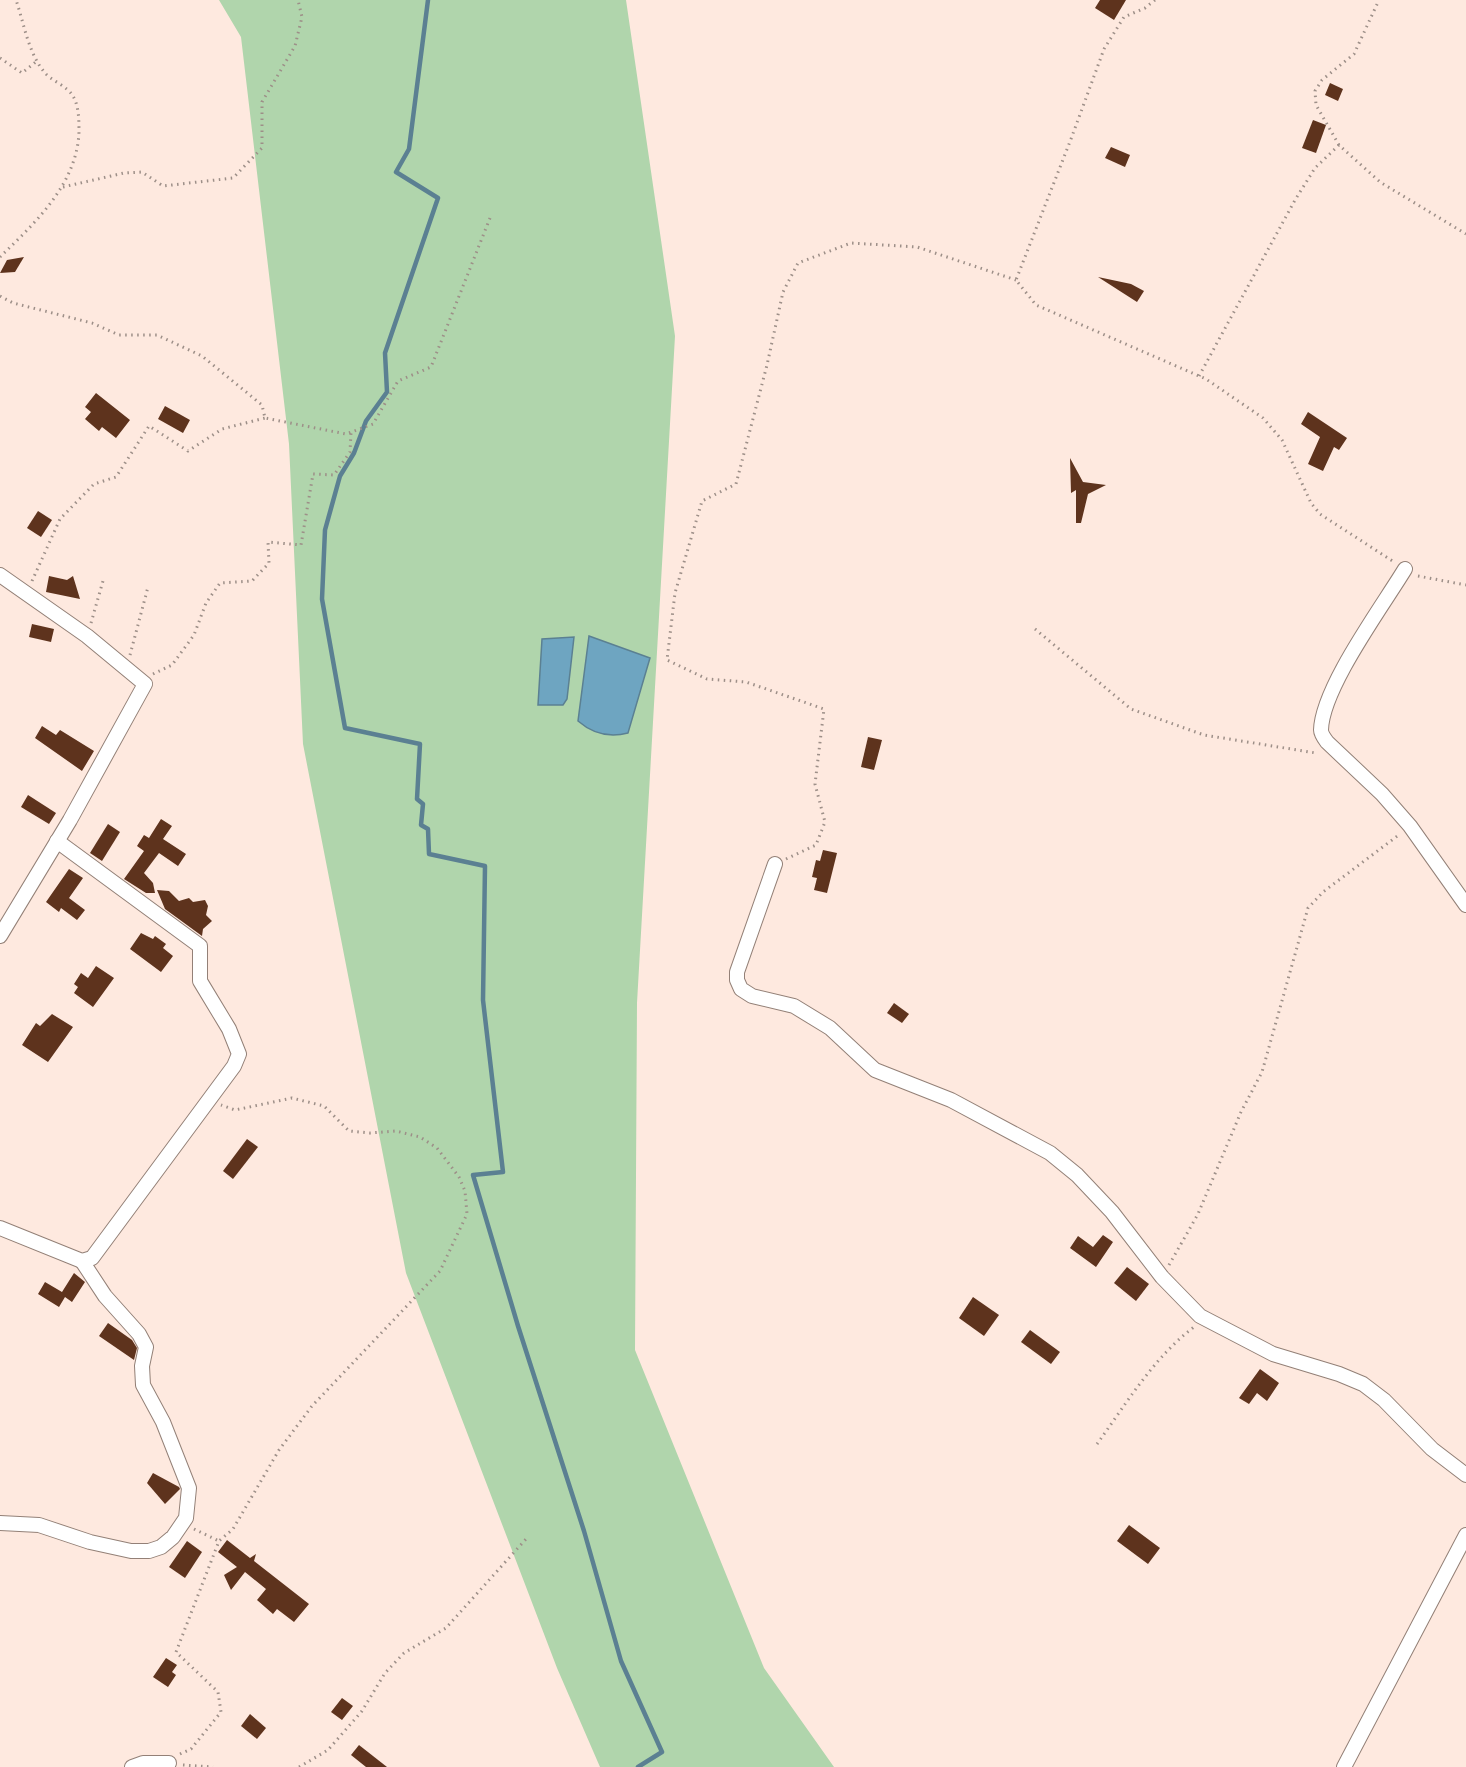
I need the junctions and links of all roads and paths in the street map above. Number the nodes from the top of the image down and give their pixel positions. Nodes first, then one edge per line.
1 (16, 0) edge
2 (298, 0) edge
3 (1155, 0) edge
4 (1379, 0) edge
5 (0, 58) edge
6 (37, 61) junction
7 (1339, 145) junction
8 (63, 187) junction
9 (490, 218) dead end
10 (1466, 234) edge
11 (0, 257) edge
12 (1016, 280) junction
13 (0, 296) edge
14 (1199, 376) junction
15 (265, 418) junction
16 (351, 432) junction
17 (1405, 569) junction
18 (0, 575) edge
19 (103, 581) dead end
20 (1466, 585) edge
21 (148, 587) dead end
22 (27, 593) junction
23 (1035, 629) dead end
24 (87, 636) junction
25 (127, 668) junction
26 (145, 684) junction
27 (1317, 753) dead end
28 (1410, 826) junction
29 (57, 841) junction
30 (775, 864) joint
31 (1466, 905) edge
32 (0, 936) edge
33 (208, 1100) junction
34 (0, 1228) edge
35 (82, 1261) junction
36 (1162, 1277) junction
37 (1212, 1323) junction
38 (1097, 1444) dead end
39 (1466, 1475) edge
40 (186, 1518) junction
41 (0, 1523) edge
42 (1466, 1535) edge
43 (526, 1539) dead end
44 (219, 1541) junction
45 (165, 1763) junction
46 (132, 1767) edge
47 (213, 1767) edge
48 (299, 1767) edge
49 (1344, 1767) edge

1 - 6 path
2 - 8 path
3 - 12 path
4 - 7 path
5 - 6 path
6 - 8 path
7 - 10 path
7 - 14 path
8 - 11 path
9 - 16 path
12 - 14 path
12 - 30 path
13 - 15 path
14 - 17 path
15 - 16 path
15 - 22 path
16 - 26 path
17 - 20 path
17 - 28 street
18 - 22 street
19 - 24 path
21 - 25 path
22 - 24 street
23 - 27 path
24 - 25 street
25 - 26 street
26 - 29 street
28 - 31 street
28 - 36 path
29 - 32 street
29 - 33 street
30 - 36 street
33 - 35 street
33 - 44 path
34 - 35 street
35 - 40 street
36 - 37 street
37 - 38 path
37 - 39 street
40 - 41 street
40 - 44 path
42 - 49 street
43 - 48 path
44 - 45 path
45 - 46 street
45 - 47 path

